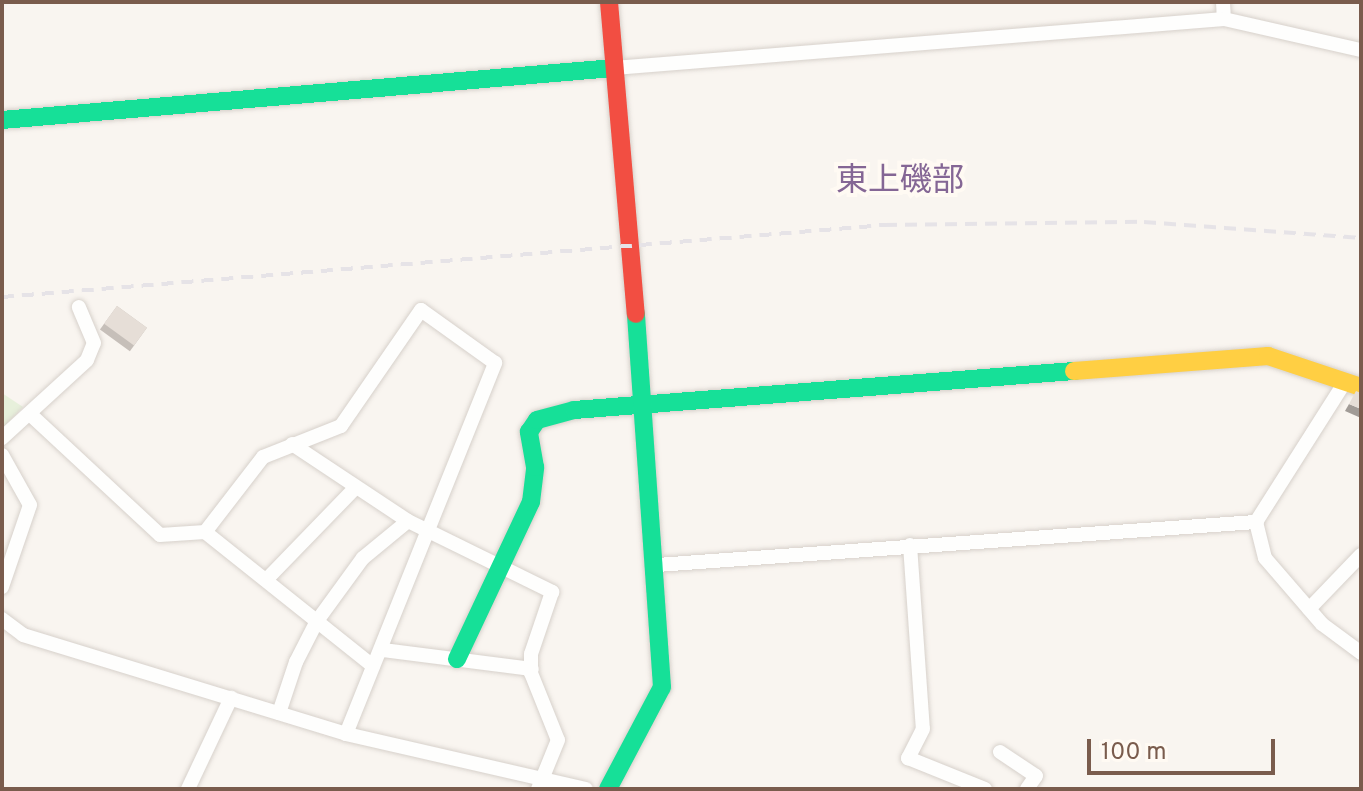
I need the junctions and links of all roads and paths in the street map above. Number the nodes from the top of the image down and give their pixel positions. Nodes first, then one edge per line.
1 (609, 2) edge
2 (1223, 2) edge
3 (1224, 19) junction
4 (1361, 50) edge
5 (614, 68) junction
6 (2, 120) edge
7 (79, 307) dead end
8 (1352, 386) edge
9 (643, 405) junction
10 (31, 415) junction
11 (2, 438) edge
12 (292, 444) junction
13 (2, 455) edge
14 (356, 487) junction
15 (408, 521) junction
16 (1256, 522) junction
17 (205, 532) junction
18 (429, 534) junction
19 (910, 545) junction
20 (1361, 555) edge
21 (657, 565) junction
22 (498, 567) junction
23 (266, 580) junction
24 (2, 585) edge
25 (1309, 609) junction
26 (2, 619) edge
27 (317, 621) junction
28 (383, 650) junction
29 (1361, 653) edge
30 (457, 659) junction
31 (373, 666) junction
32 (532, 669) junction
33 (231, 698) junction
34 (279, 713) junction
35 (346, 734) junction
36 (1000, 752) dead end
37 (540, 783) edge
38 (188, 789) edge
39 (586, 789) edge
40 (608, 789) edge
41 (985, 789) edge
42 (1027, 789) edge

1 - 5 street
2 - 3 street
3 - 4 street
3 - 5 street
5 - 6 street
5 - 9 street
7 - 10 street
8 - 9 street
8 - 16 street
9 - 21 street
9 - 22 street
10 - 11 street
10 - 17 street
12 - 14 street
12 - 17 street
12 - 18 street
13 - 24 street
14 - 15 street
14 - 23 street
15 - 18 street
15 - 27 street
16 - 19 street
16 - 25 street
17 - 23 street
18 - 22 street
18 - 28 street
19 - 21 street
19 - 41 street
20 - 25 street
21 - 40 street
22 - 30 street
22 - 32 street
23 - 27 street
25 - 29 street
26 - 33 street
27 - 31 street
27 - 34 street
28 - 30 street
28 - 31 street
30 - 32 street
31 - 35 street
32 - 37 street
33 - 34 street
33 - 38 street
34 - 35 street
35 - 37 street
36 - 42 street
37 - 39 street

